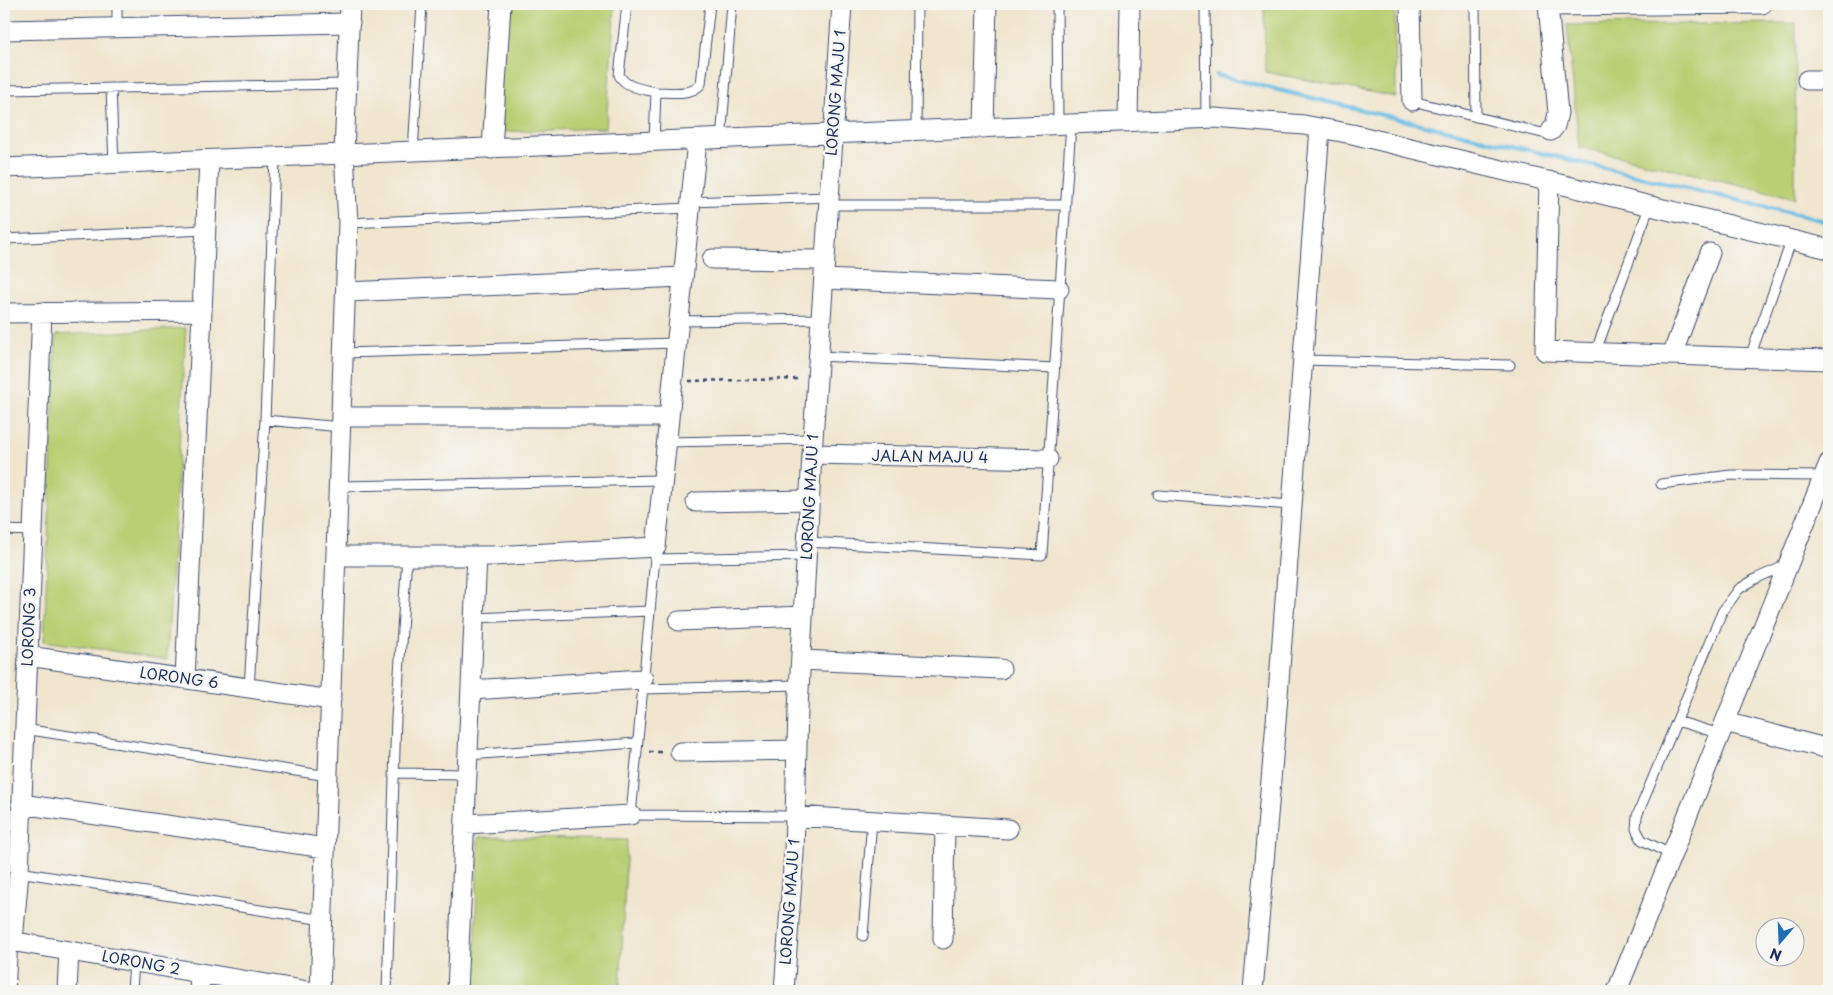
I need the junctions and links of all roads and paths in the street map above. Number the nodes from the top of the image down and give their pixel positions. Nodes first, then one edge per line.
1 (117, 4) edge
2 (350, 4) edge
3 (422, 4) edge
4 (501, 4) edge
5 (627, 4) edge
6 (710, 4) edge
7 (732, 4) edge
8 (842, 4) edge
9 (917, 4) edge
10 (987, 4) edge
11 (1057, 4) edge
12 (1130, 4) edge
13 (1205, 4) edge
14 (1410, 4) edge
15 (1475, 4) edge
16 (1762, 4) edge
17 (1548, 5) edge
18 (350, 23) junction
19 (117, 27) junction
20 (4, 30) edge
21 (1807, 80) dead end
22 (1829, 80) edge
23 (348, 84) junction
24 (111, 88) junction
25 (4, 90) edge
26 (656, 92) junction
27 (1412, 101) joint
28 (1476, 117) junction
29 (1206, 119) junction
30 (1128, 122) junction
31 (1064, 124) junction
32 (984, 128) junction
33 (1320, 128) junction
34 (916, 131) junction
35 (1551, 131) joint
36 (833, 134) junction
37 (721, 140) junction
38 (697, 141) junction
39 (654, 143) junction
40 (492, 149) junction
41 (413, 152) junction
42 (344, 154) junction
43 (275, 158) junction
44 (209, 160) junction
45 (114, 164) junction
46 (4, 168) edge
47 (1549, 181) junction
48 (829, 201) junction
49 (690, 205) junction
50 (1065, 205) junction
51 (1650, 205) junction
52 (348, 223) junction
53 (206, 230) junction
54 (1792, 239) junction
55 (4, 240) edge
56 (1829, 248) edge
57 (1710, 253) dead end
58 (712, 259) dead end
59 (825, 260) junction
60 (682, 277) junction
61 (824, 279) junction
62 (1060, 289) junction
63 (346, 292) junction
64 (202, 311) junction
65 (42, 312) junction
66 (4, 313) edge
67 (821, 319) junction
68 (678, 321) junction
69 (676, 343) junction
70 (344, 353) junction
71 (1596, 353) junction
72 (1672, 355) junction
73 (819, 356) junction
74 (1750, 357) junction
75 (1302, 360) junction
76 (1829, 360) edge
77 (1510, 365) dead end
78 (1054, 368) junction
79 (817, 378) junction
80 (672, 382) junction
81 (669, 417) junction
82 (265, 420) junction
83 (341, 422) junction
84 (666, 442) junction
85 (812, 447) junction
86 (1048, 459) junction
87 (1827, 470) edge
88 (663, 480) junction
89 (1661, 484) dead end
90 (339, 486) junction
91 (1158, 495) dead end
92 (810, 500) junction
93 (696, 502) dead end
94 (1292, 505) junction
95 (4, 530) edge
96 (33, 531) junction
97 (807, 549) junction
98 (655, 553) junction
99 (336, 556) junction
100 (407, 556) junction
101 (477, 556) junction
102 (1789, 564) junction
103 (650, 611) junction
104 (803, 616) junction
105 (474, 618) junction
106 (680, 621) dead end
107 (28, 656) junction
108 (801, 660) junction
109 (1001, 669) dead end
110 (185, 679) junction
111 (643, 684) junction
112 (799, 685) junction
113 (249, 689) junction
114 (471, 690) junction
115 (331, 700) junction
116 (1677, 721) junction
117 (1722, 728) junction
118 (24, 729) junction
119 (637, 747) junction
120 (1829, 749) edge
121 (797, 750) junction
122 (680, 752) joint
123 (468, 755) junction
124 (395, 773) junction
125 (467, 774) junction
126 (328, 776) junction
127 (21, 804) junction
128 (631, 815) junction
129 (795, 816) junction
130 (872, 820) junction
131 (465, 824) junction
132 (944, 825) junction
133 (1008, 829) dead end
134 (325, 848) junction
135 (1672, 855) junction
136 (19, 872) junction
137 (323, 920) junction
138 (863, 936) dead end
139 (944, 939) dead end
140 (8, 940) edge
141 (69, 951) junction
142 (134, 961) junction
143 (199, 982) edge
144 (250, 986) edge
145 (10, 991) edge
146 (67, 991) edge
147 (132, 991) edge
148 (308, 991) edge
149 (320, 991) edge
150 (387, 991) edge
151 (457, 991) edge
152 (784, 991) edge
153 (1253, 991) edge
154 (1617, 991) edge

1 - 19 lane
2 - 18 street
3 - 41 lane
4 - 40 street
5 - 26 lane
6 - 26 lane
7 - 37 lane
8 - 36 street, LORONG MAJU 1
9 - 34 lane
10 - 32 street
11 - 31 lane
12 - 30 street
13 - 29 lane
14 - 27 street
15 - 28 lane
16 - 17 street
17 - 35 street
18 - 19 street
18 - 23 street
19 - 20 street
21 - 22 street
23 - 24 lane
23 - 42 street
24 - 25 lane
24 - 45 lane
26 - 39 lane
27 - 28 lane
28 - 35 lane
29 - 30 street
29 - 33 street
30 - 31 street
31 - 32 street
31 - 50 lane
32 - 34 street
33 - 47 street
33 - 75 street
34 - 36 street
36 - 37 street
36 - 48 street, LORONG MAJU 1
37 - 38 street
38 - 39 street
38 - 49 street
39 - 40 street
40 - 41 street
41 - 42 street
42 - 43 street
42 - 52 street
43 - 44 street
43 - 82 lane
44 - 45 street
44 - 53 street
45 - 46 street
47 - 51 street
47 - 71 street
48 - 49 lane
48 - 50 lane
48 - 59 street, LORONG MAJU 1
49 - 52 lane
49 - 60 street
50 - 62 lane
51 - 54 street
51 - 71 lane
52 - 63 street
53 - 55 lane
53 - 64 street
54 - 56 street
54 - 74 lane
57 - 72 street
58 - 59 street
59 - 61 street, LORONG MAJU 1
60 - 63 street
60 - 68 street
61 - 62 street
61 - 67 street, LORONG MAJU 1
62 - 78 lane
63 - 70 street
64 - 65 street
64 - 110 street
65 - 66 street
65 - 96 street, LORONG 3
67 - 68 lane
67 - 73 street, LORONG MAJU 1
68 - 69 street
69 - 70 lane
69 - 80 street
70 - 83 street
71 - 72 street
72 - 74 street
73 - 78 lane
73 - 79 street, LORONG MAJU 1
74 - 76 street
75 - 77 lane
75 - 94 street
78 - 86 lane
79 - 80 path
79 - 85 street, LORONG MAJU 1
80 - 81 street
81 - 83 street
81 - 84 street
82 - 83 lane
82 - 113 lane
83 - 90 street
84 - 85 lane
84 - 88 street
85 - 86 street, JALAN MAJU 4
85 - 92 street, LORONG MAJU 1
86 - 97 lane
87 - 89 lane
87 - 102 street
88 - 90 lane
88 - 98 street
90 - 99 street
91 - 94 lane
92 - 93 street
92 - 97 street, LORONG MAJU 1
94 - 153 street
95 - 96 lane
96 - 107 street, LORONG 3
97 - 98 lane
97 - 104 street, LORONG MAJU 1
98 - 101 street
98 - 103 lane
99 - 100 street
99 - 115 street
100 - 101 street
100 - 124 lane
101 - 105 street
102 - 116 lane
102 - 117 street
103 - 105 lane
103 - 111 lane
104 - 106 street
104 - 108 street, LORONG MAJU 1
105 - 114 street
107 - 110 street, LORONG 6
107 - 118 street, LORONG 3
108 - 109 street
108 - 112 street, LORONG MAJU 1
110 - 113 street, LORONG 6
111 - 112 lane
111 - 114 street
111 - 119 lane
112 - 121 street, LORONG MAJU 1
113 - 115 street, LORONG 6
114 - 123 street
115 - 126 street
116 - 117 lane
116 - 135 lane
117 - 120 street
117 - 135 street
118 - 126 lane
118 - 127 street, LORONG 3
119 - 122 path
119 - 123 lane
119 - 128 lane
121 - 122 street
121 - 129 street, LORONG MAJU 1
123 - 125 street
124 - 125 lane
124 - 150 lane
125 - 131 street
126 - 134 street
127 - 134 street
127 - 136 street, LORONG 3
128 - 129 lane
128 - 131 street
129 - 130 street
129 - 152 street, LORONG MAJU 1
130 - 132 street
130 - 138 lane
131 - 151 street
132 - 133 street
132 - 139 street
134 - 137 street
135 - 154 street
136 - 137 lane
136 - 140 street, LORONG 3
137 - 149 street
140 - 141 street, LORONG 2
140 - 145 lane
141 - 142 street, LORONG 2
141 - 146 street
142 - 143 street, LORONG 2
142 - 147 lane
143 - 144 street, LORONG 2
144 - 148 street, LORONG 2

